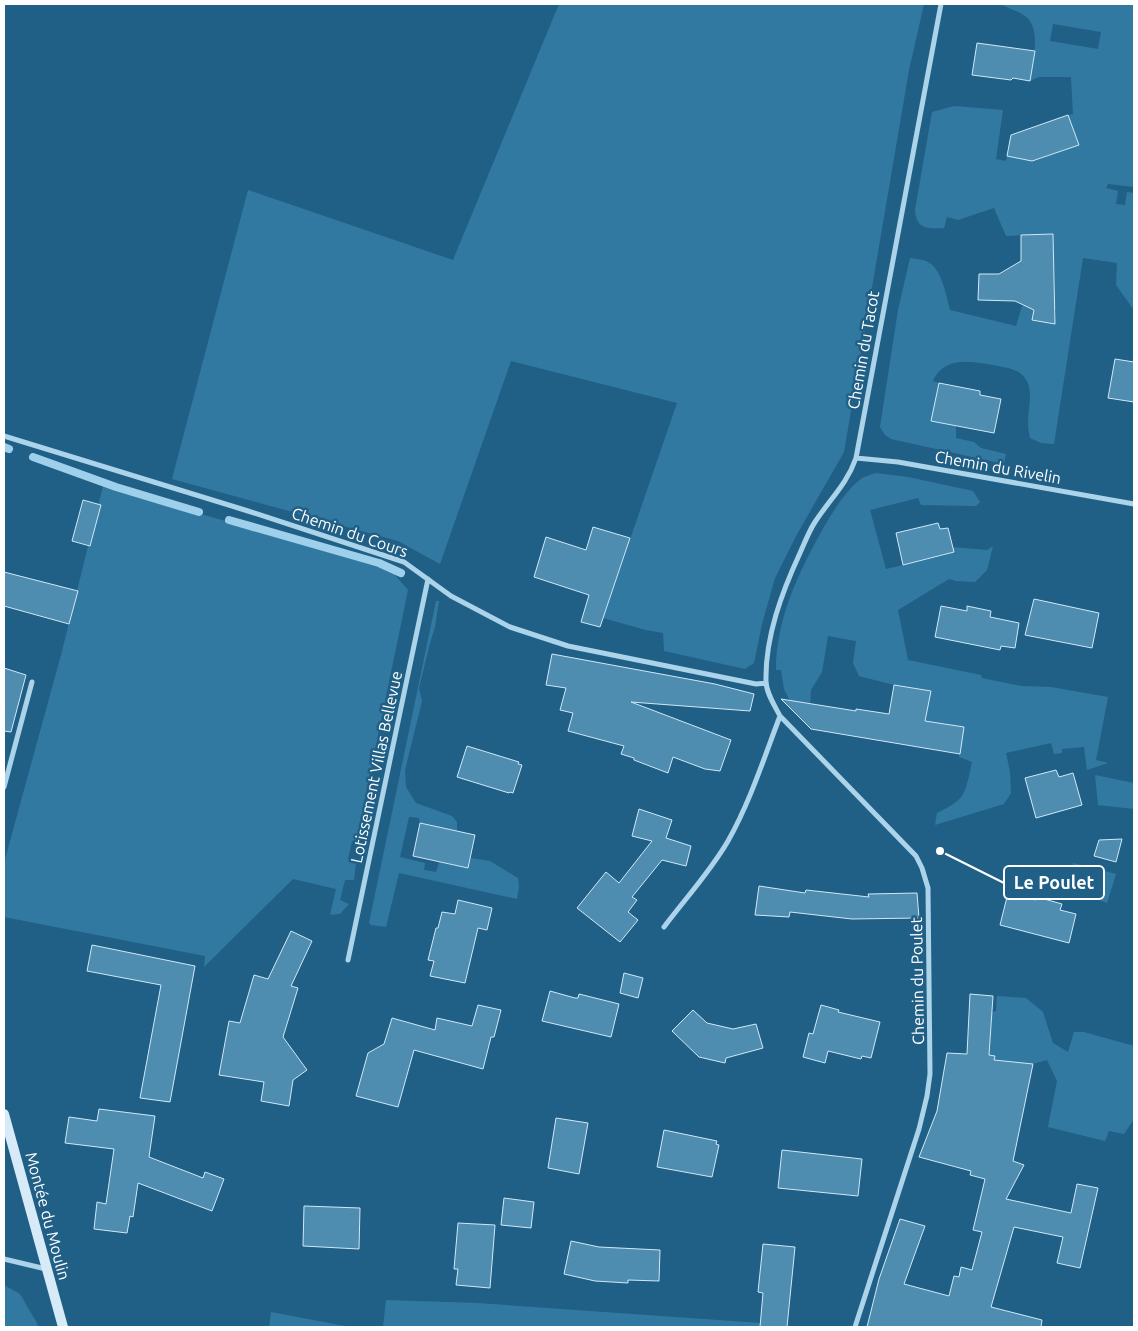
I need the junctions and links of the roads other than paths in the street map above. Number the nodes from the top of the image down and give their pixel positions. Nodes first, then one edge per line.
1 (941, 4) edge
2 (4, 436) edge
3 (856, 458) junction
4 (1134, 504) edge
5 (428, 579) junction
6 (32, 682) dead end
7 (766, 683) junction
8 (780, 716) junction
9 (4, 787) edge
10 (664, 927) dead end
11 (348, 960) dead end
12 (4, 1114) edge
13 (4, 1259) edge
14 (46, 1269) junction
15 (63, 1327) edge
16 (855, 1327) edge

1 - 3 street, Chemin du Tacot
2 - 5 street, Chemin du Cours
3 - 4 street, Chemin du Rivelin
3 - 7 street, Chemin du Tacot
5 - 7 street, Chemin du Cours
5 - 11 street, Lotissement Villas Bellevue
6 - 9 street
7 - 8 street, Chemin du Poulet
8 - 10 street
8 - 16 street, Chemin du Poulet
12 - 14 street, Montée du Moulin
13 - 14 street
14 - 15 street, Montée du Moulin

